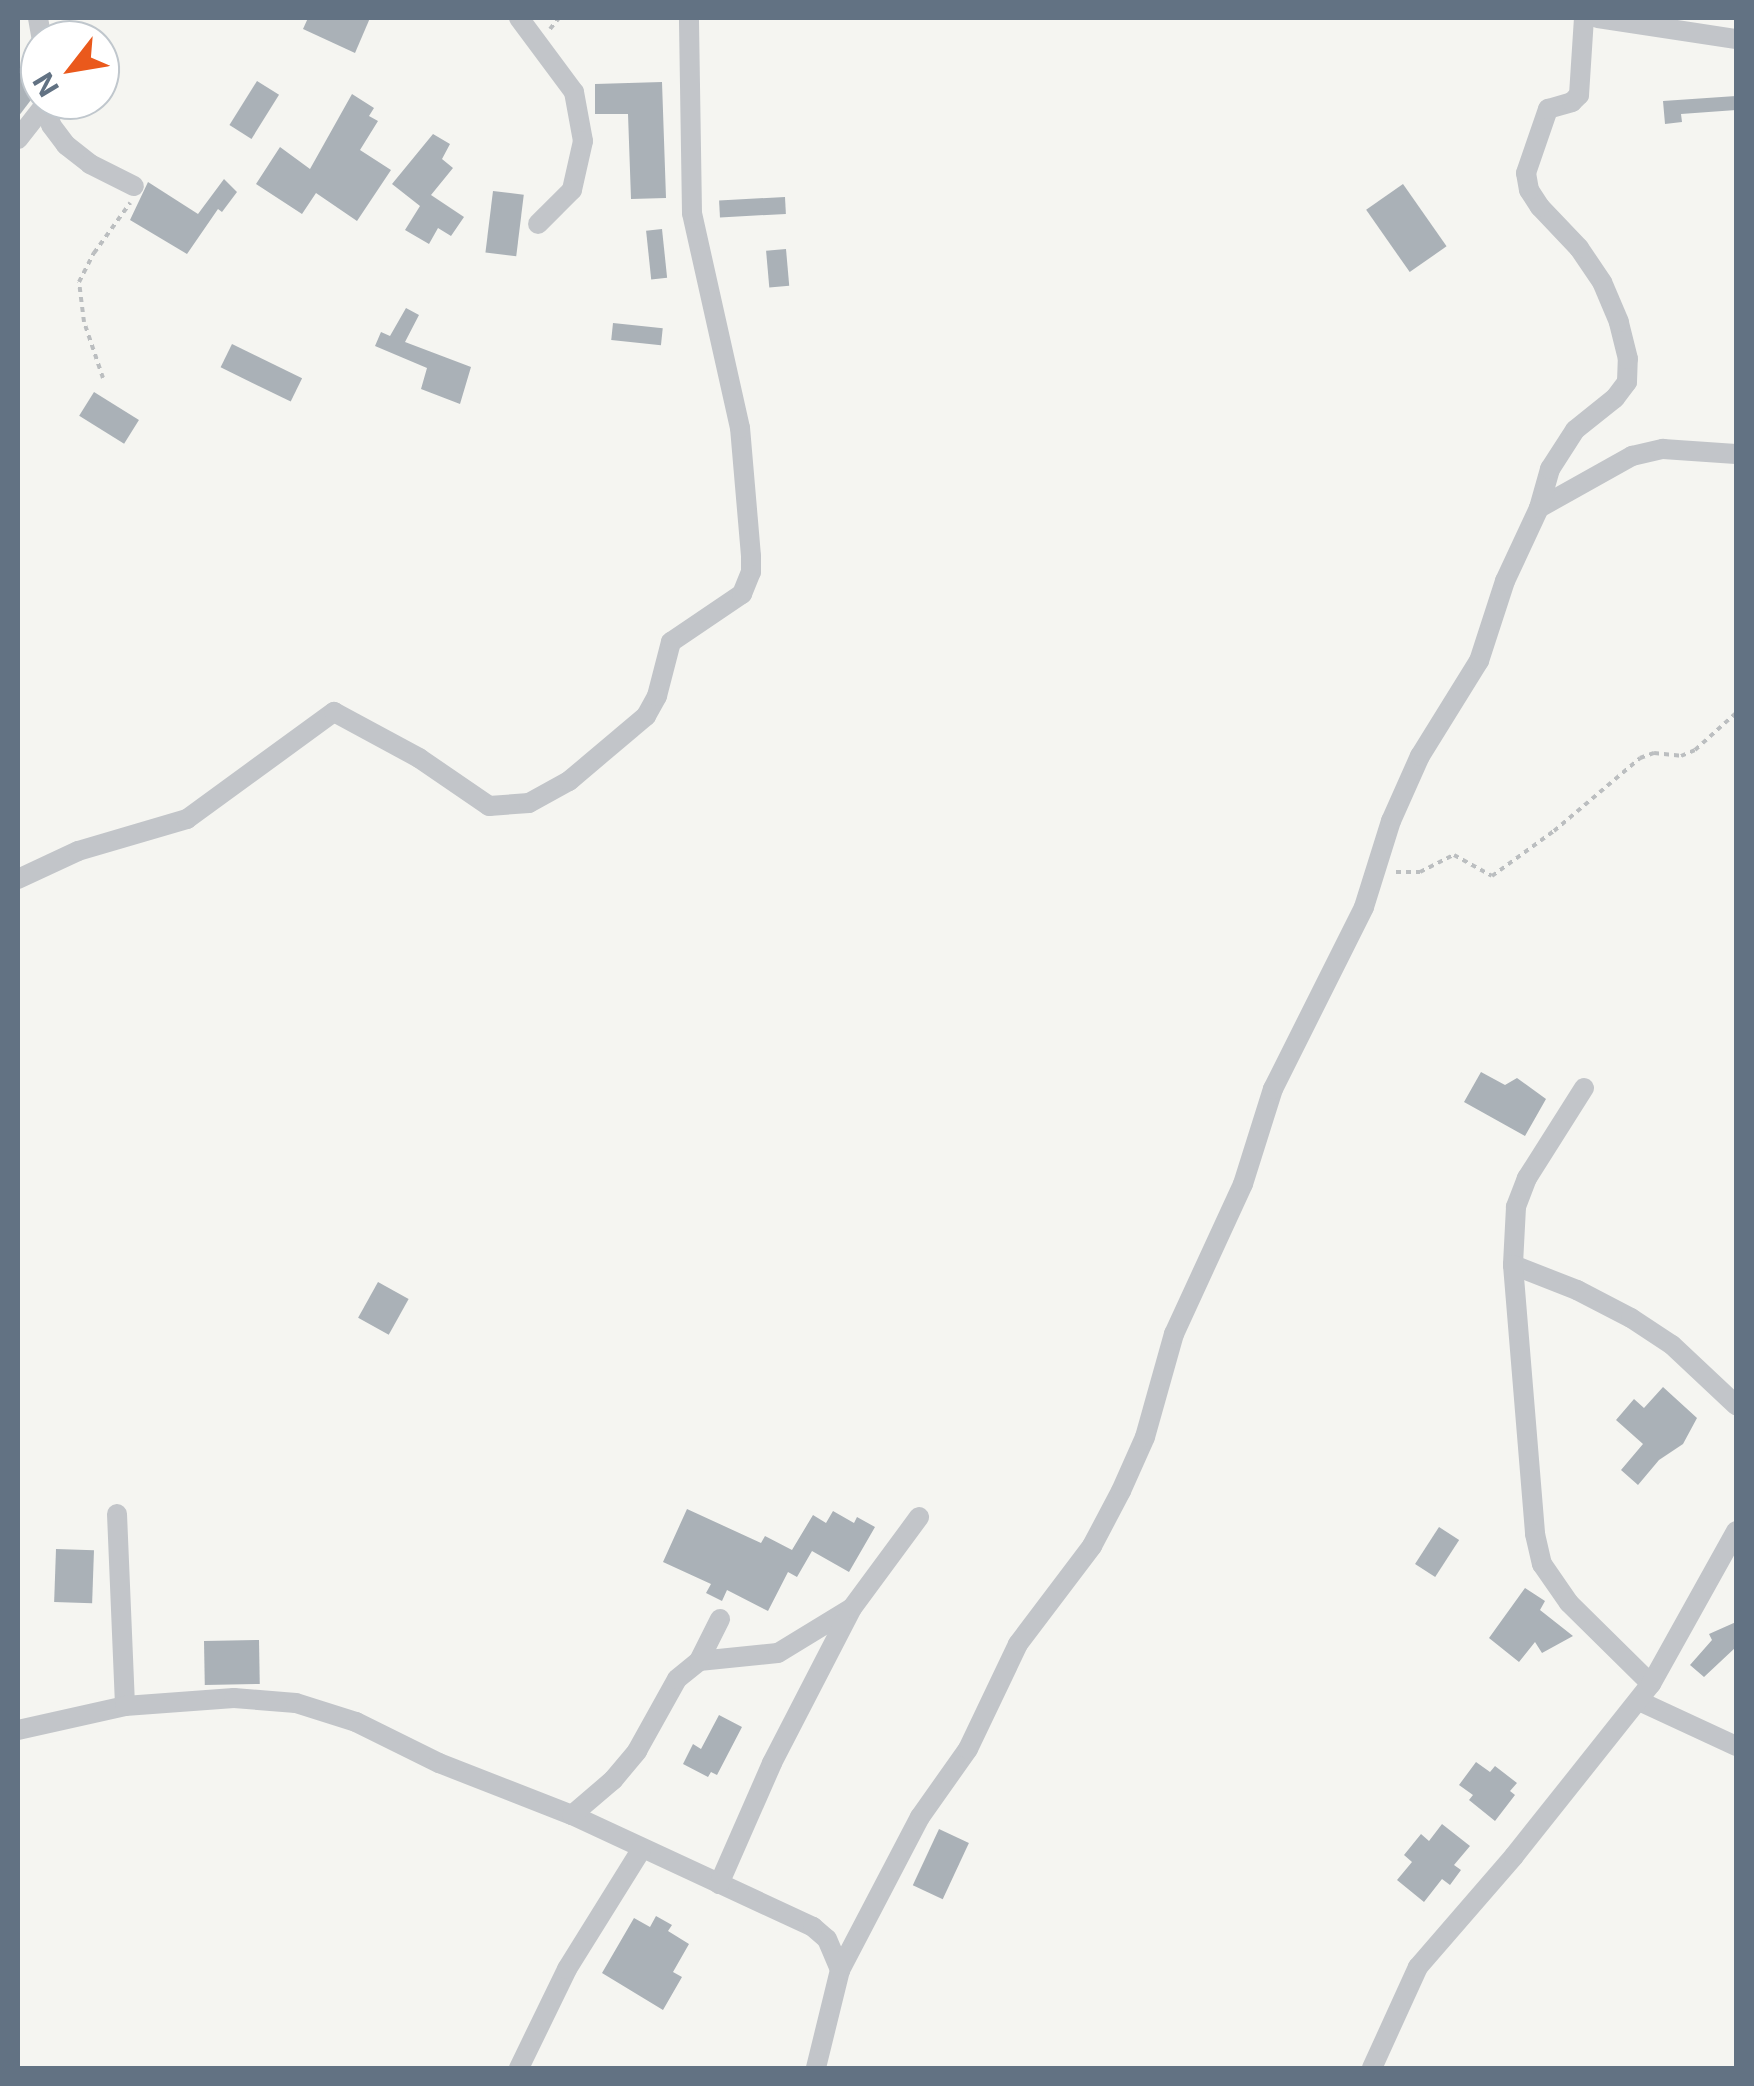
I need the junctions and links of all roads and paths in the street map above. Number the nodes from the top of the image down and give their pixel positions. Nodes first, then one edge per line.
1 (519, 18) edge
2 (689, 18) edge
3 (1584, 18) edge
4 (1598, 18) edge
5 (1736, 39) edge
6 (50, 120) edge
7 (134, 186) joint
8 (538, 224) dead end
9 (103, 378) dead end
10 (1736, 454) edge
11 (1539, 508) junction
12 (1736, 714) edge
13 (1378, 870) junction
14 (18, 880) edge
15 (1584, 1088) dead end
16 (1512, 1264) junction
17 (1736, 1406) edge
18 (117, 1514) dead end
19 (919, 1517) dead end
20 (1736, 1531) edge
21 (852, 1608) junction
22 (720, 1619) dead end
23 (699, 1661) junction
24 (1645, 1693) junction
25 (126, 1706) junction
26 (18, 1730) edge
27 (1736, 1746) edge
28 (572, 1815) junction
29 (640, 1850) junction
30 (719, 1884) junction
31 (840, 1970) junction
32 (519, 2068) edge
33 (816, 2068) edge
34 (1372, 2068) edge

1 - 8 street
2 - 14 street
3 - 11 street
4 - 5 street
6 - 7 street
7 - 9 path
10 - 11 street
11 - 13 street
12 - 13 path
13 - 31 street
15 - 16 street
16 - 17 street
16 - 24 street
18 - 25 street
19 - 21 street
20 - 24 street
21 - 23 street
21 - 30 street
22 - 23 street
23 - 28 street
24 - 27 street
24 - 34 street
25 - 26 street
25 - 28 street
28 - 29 street
29 - 30 street
29 - 32 street
30 - 31 street
31 - 33 street

